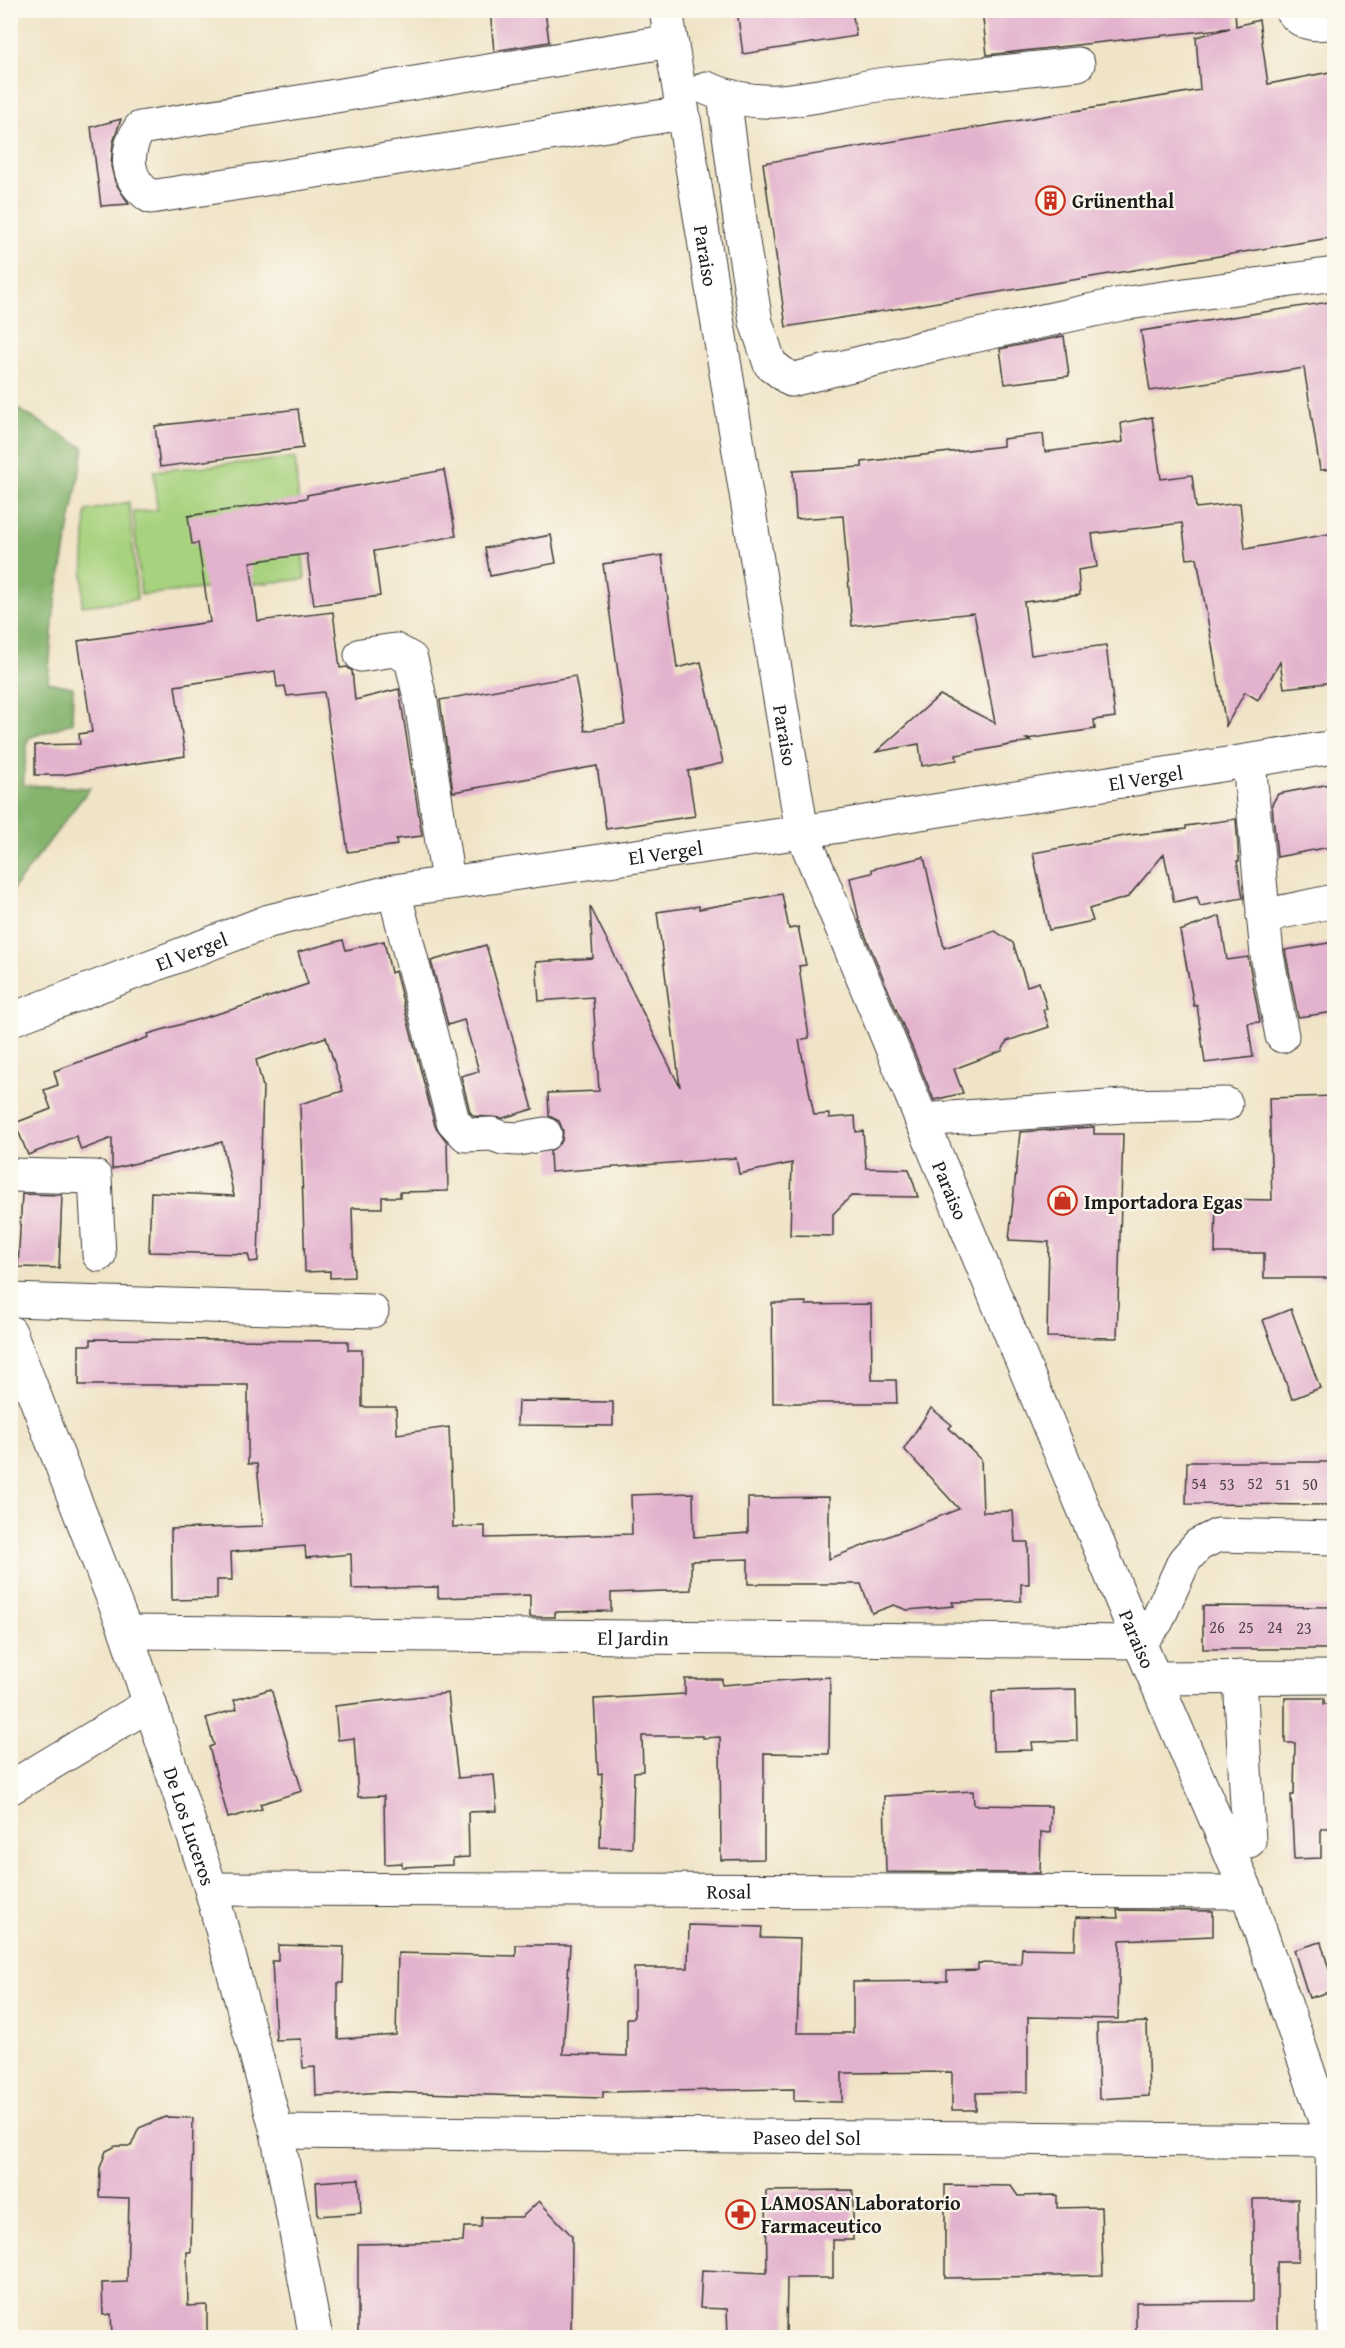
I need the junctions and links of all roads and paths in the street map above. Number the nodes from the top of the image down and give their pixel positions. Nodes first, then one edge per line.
1 (1290, 10) edge
2 (667, 18) edge
3 (1335, 22) edge
4 (1078, 64) dead end
5 (677, 75) junction
6 (724, 95) junction
7 (683, 113) junction
8 (1335, 274) edge
9 (361, 655) dead end
10 (1335, 747) edge
11 (1249, 761) junction
12 (802, 832) junction
13 (448, 882) junction
14 (394, 891) junction
15 (1334, 901) edge
16 (1263, 916) junction
17 (10, 1020) edge
18 (1282, 1036) dead end
19 (1226, 1104) dead end
20 (921, 1120) junction
21 (545, 1134) dead end
22 (10, 1175) edge
23 (99, 1255) dead end
24 (10, 1300) edge
25 (372, 1311) dead end
26 (10, 1332) edge
27 (1335, 1538) edge
28 (126, 1632) junction
29 (1139, 1642) junction
30 (1240, 1677) junction
31 (1335, 1677) edge
32 (1155, 1678) junction
33 (150, 1704) junction
34 (10, 1788) edge
35 (1249, 1841) dead end
36 (211, 1889) junction
37 (1247, 1892) junction
38 (277, 2132) junction
39 (1334, 2141) edge
40 (316, 2337) edge
41 (1334, 2337) edge

1 - 3 street
2 - 5 street, Paraiso
2 - 7 street
4 - 6 street
5 - 6 street
5 - 7 street, Paraiso
6 - 8 street
7 - 12 street, Paraiso
9 - 13 street
10 - 11 street, El Vergel
11 - 12 street, El Vergel
11 - 16 street
12 - 13 street, El Vergel
12 - 20 street, Paraiso
13 - 14 street, El Vergel
14 - 17 street, El Vergel
14 - 21 street
15 - 16 street
16 - 18 street
19 - 20 street
20 - 29 street, Paraiso
22 - 23 street
24 - 25 street
26 - 28 street, De Los Luceros
27 - 29 street
28 - 29 street, El Jardin
28 - 33 street, De Los Luceros
29 - 32 street, Paraiso
30 - 31 street
30 - 32 street
30 - 35 street
32 - 37 street, Paraiso
33 - 34 street
33 - 36 street, De Los Luceros
36 - 37 street, Rosal
36 - 38 street, De Los Luceros
37 - 39 street, Paraiso
38 - 39 street, Paseo del Sol
38 - 40 street, De Los Luceros
39 - 41 street, Paraiso

